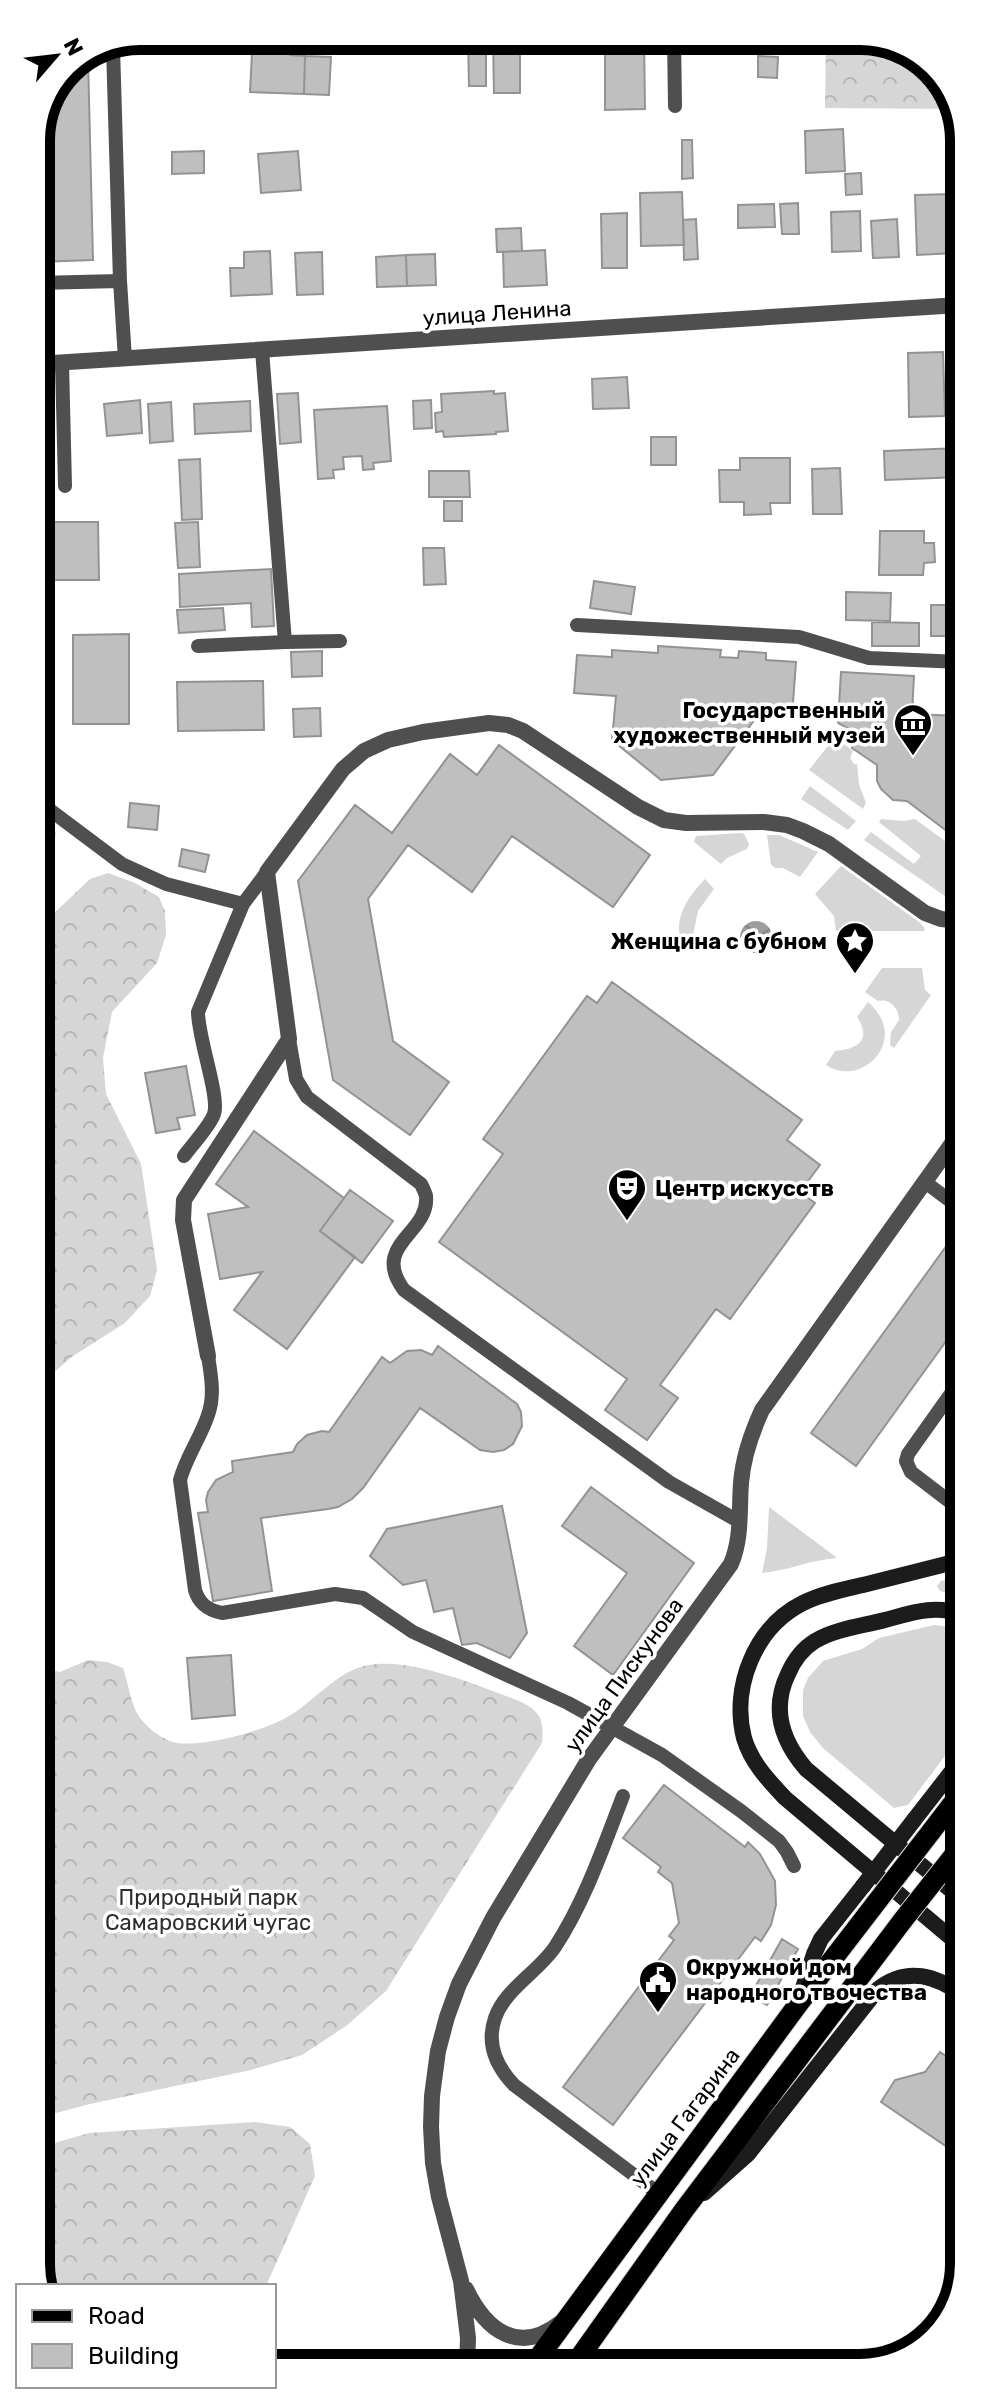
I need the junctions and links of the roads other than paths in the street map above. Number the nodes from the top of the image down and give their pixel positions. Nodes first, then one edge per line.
1 (674, 50) edge
2 (113, 55) edge
3 (675, 106) dead end
4 (120, 281) junction
5 (50, 283) edge
6 (950, 306) edge
7 (262, 350) junction
8 (125, 359) junction
9 (50, 363) edge
10 (62, 363) junction
11 (65, 486) dead end
12 (577, 625) dead end
13 (340, 641) dead end
14 (285, 642) junction
15 (198, 646) dead end
16 (950, 662) edge
17 (50, 810) edge
18 (267, 872) junction
19 (243, 904) junction
20 (950, 920) edge
21 (289, 1039) junction
22 (184, 1156) dead end
23 (950, 1158) edge
24 (925, 1182) junction
25 (950, 1201) edge
26 (208, 1356) joint
27 (950, 1395) edge
28 (950, 1502) edge
29 (740, 1522) junction
30 (950, 1563) edge
31 (950, 1611) edge
32 (612, 1728) junction
33 (950, 1779) edge
34 (623, 1796) dead end
35 (950, 1801) edge
36 (950, 1806) edge
37 (943, 1815) junction
38 (922, 1826) junction
39 (950, 1860) edge
40 (794, 1866) dead end
41 (950, 1889) edge
42 (950, 1937) edge
43 (950, 1987) edge
44 (658, 2193) junction
45 (684, 2210) junction
46 (461, 2281) junction
47 (564, 2320) junction
48 (467, 2354) edge
49 (541, 2354) edge
50 (582, 2354) edge

1 - 3 lane
2 - 4 lane
4 - 5 lane
4 - 8 lane
6 - 7 street, улица Ленина
7 - 8 street, улица Ленина
7 - 14 lane
8 - 10 street, улица Ленина
9 - 10 street, улица Ленина
10 - 11 lane
12 - 16 lane
13 - 14 lane
14 - 15 lane
17 - 19 lane
18 - 19 lane
18 - 20 street
18 - 21 street
19 - 22 lane
21 - 26 street
21 - 29 lane
23 - 24 street, улица Пискунова
24 - 25 lane
24 - 29 street, улица Пискунова
26 - 32 lane
27 - 28 lane
29 - 32 street, улица Пискунова
30 - 42 main road
31 - 41 main road
32 - 40 lane
32 - 46 street, улица Пискунова
33 - 38 main road
34 - 44 lane
35 - 37 main road
36 - 37 main road
37 - 38 main road
38 - 44 main road, улица Гагарина, bridge
39 - 45 main road, bridge
43 - 45 main road
44 - 47 main road, улица Гагарина
45 - 50 main road
46 - 47 street, улица Пискунова
46 - 48 street, улица Пискунова
47 - 49 main road, улица Гагарина

